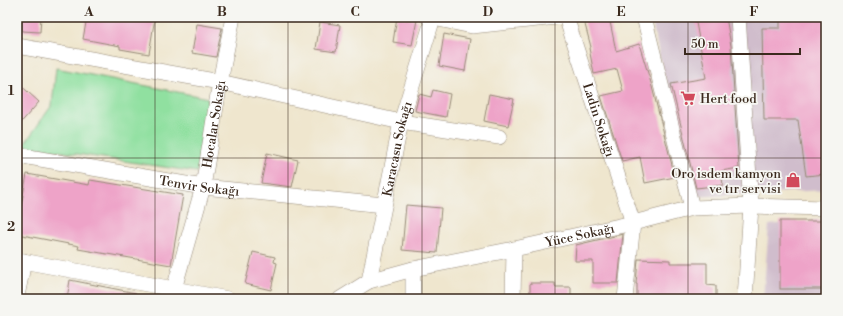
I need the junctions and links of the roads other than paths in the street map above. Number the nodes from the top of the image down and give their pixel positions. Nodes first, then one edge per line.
1 (233, 17) edge
2 (557, 17) edge
3 (566, 17) edge
4 (644, 17) edge
5 (738, 17) edge
6 (430, 18) edge
7 (17, 46) edge
8 (220, 82) junction
9 (402, 122) junction
10 (499, 137) dead end
11 (17, 155) edge
12 (204, 187) junction
13 (384, 205) junction
14 (751, 206) junction
15 (692, 208) junction
16 (826, 208) edge
17 (633, 223) junction
18 (514, 250) junction
19 (20, 260) edge
20 (413, 269) junction
21 (369, 281) junction
22 (174, 294) edge
23 (17, 296) edge
24 (228, 299) edge
25 (340, 299) edge
26 (413, 299) edge
27 (513, 299) edge
28 (625, 299) edge
29 (746, 299) edge

1 - 8 street, Hocalar Sokağı
2 - 6 street
3 - 17 street, Ladin Sokağı
4 - 15 street
5 - 14 street
6 - 9 street, Karacasu Sokağı
7 - 8 street
8 - 9 street
8 - 12 street, Hocalar Sokağı
9 - 10 street
9 - 13 street, Karacasu Sokağı
11 - 12 street, Tenvir Sokağı
12 - 13 street, Tenvir Sokağı
12 - 22 street, Hocalar Sokağı
13 - 21 street, Karacasu Sokağı
14 - 15 street, Yüce Sokağı
14 - 16 street, Yüce Sokağı
14 - 29 street
15 - 17 street, Yüce Sokağı
17 - 18 street, Yüce Sokağı
17 - 28 street
18 - 20 street, Yüce Sokağı
18 - 27 street
19 - 22 street
19 - 23 street
20 - 21 street, Yüce Sokağı
20 - 26 street
21 - 25 street, Yüce Sokağı
22 - 24 street

